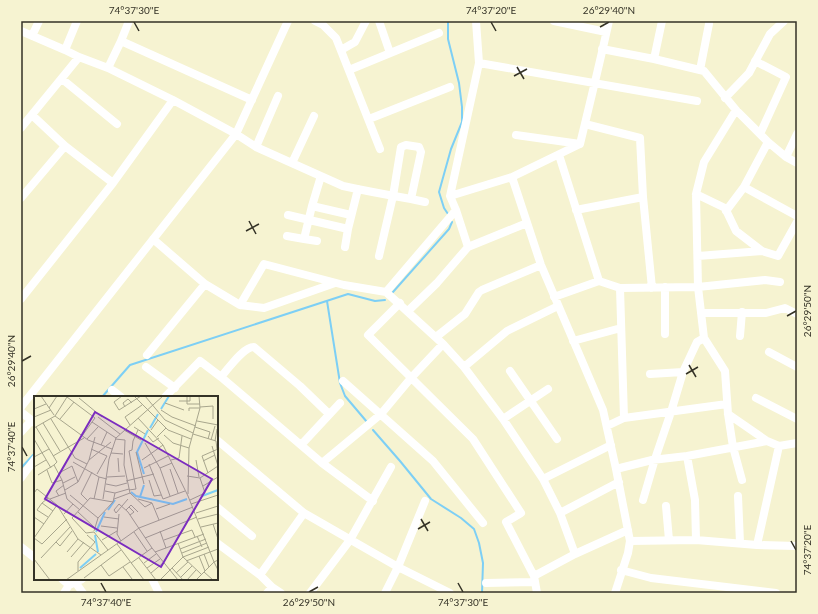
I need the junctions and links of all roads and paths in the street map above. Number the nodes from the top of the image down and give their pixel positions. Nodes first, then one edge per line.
1 (38, 21) edge
2 (77, 21) edge
3 (129, 21) edge
4 (288, 21) edge
5 (315, 21) edge
6 (366, 21) edge
7 (379, 21) edge
8 (476, 21) edge
9 (554, 21) edge
10 (609, 21) edge
11 (662, 21) edge
12 (784, 21) edge
13 (709, 24) dead end
14 (21, 31) edge
15 (606, 32) junction
16 (439, 33) dead end
17 (32, 36) junction
18 (121, 41) junction
19 (602, 49) junction
20 (65, 50) junction
21 (341, 50) junction
22 (390, 52) junction
23 (79, 57) junction
24 (654, 59) junction
25 (755, 61) junction
26 (479, 63) junction
27 (108, 68) junction
28 (349, 70) junction
29 (700, 70) junction
30 (62, 79) junction
31 (596, 83) junction
32 (450, 87) dead end
33 (278, 96) dead end
34 (725, 98) junction
35 (173, 100) junction
36 (252, 100) junction
37 (697, 101) dead end
38 (736, 110) junction
39 (32, 115) junction
40 (314, 116) dead end
41 (369, 119) junction
42 (117, 124) dead end
43 (585, 124) junction
44 (21, 128) edge
45 (236, 134) junction
46 (760, 134) junction
47 (797, 134) edge
48 (516, 135) dead end
49 (768, 142) junction
50 (580, 144) junction
51 (65, 146) junction
52 (256, 147) junction
53 (380, 149) dead end
54 (559, 155) junction
55 (786, 157) junction
56 (292, 163) junction
57 (797, 163) edge
58 (321, 176) junction
59 (512, 177) junction
60 (113, 184) junction
61 (744, 186) junction
62 (358, 189) junction
63 (696, 194) junction
64 (393, 196) junction
65 (450, 196) junction
66 (643, 197) junction
67 (21, 198) edge
68 (411, 199) junction
69 (425, 202) dead end
70 (312, 206) junction
71 (456, 210) junction
72 (576, 210) junction
73 (726, 211) junction
74 (351, 215) junction
75 (288, 216) dead end
76 (797, 216) edge
77 (309, 220) junction
78 (797, 222) edge
79 (527, 223) junction
80 (348, 229) junction
81 (287, 236) dead end
82 (153, 239) junction
83 (304, 239) junction
84 (317, 241) dead end
85 (344, 247) dead end
86 (468, 247) junction
87 (762, 251) junction
88 (379, 256) dead end
89 (698, 256) junction
90 (541, 265) junction
91 (599, 282) junction
92 (780, 282) dead end
93 (335, 283) junction
94 (204, 284) junction
95 (665, 287) junction
96 (698, 287) junction
97 (620, 288) junction
98 (652, 288) junction
99 (386, 292) junction
100 (554, 297) junction
101 (21, 299) edge
102 (400, 303) junction
103 (240, 305) junction
104 (558, 306) junction
105 (408, 311) junction
106 (742, 312) junction
107 (701, 313) junction
108 (797, 314) edge
109 (621, 328) junction
110 (664, 334) dead end
111 (740, 336) dead end
112 (436, 337) junction
113 (704, 338) junction
114 (573, 341) junction
115 (444, 344) junction
116 (769, 352) dead end
117 (147, 355) dead end
118 (146, 367) dead end
119 (464, 367) junction
120 (797, 367) edge
121 (510, 371) dead end
122 (683, 372) junction
123 (650, 374) dead end
124 (221, 377) junction
125 (411, 378) junction
126 (342, 381) dead end
127 (175, 388) junction
128 (548, 389) dead end
129 (112, 390) dead end
130 (120, 396) edge
131 (167, 396) edge
132 (756, 398) dead end
133 (531, 400) junction
134 (340, 403) dead end
135 (727, 404) junction
136 (21, 406) edge
137 (21, 412) edge
138 (671, 412) junction
139 (330, 414) junction
140 (381, 414) junction
141 (728, 414) junction
142 (624, 418) junction
143 (503, 419) junction
144 (797, 419) edge
145 (33, 421) edge
146 (607, 426) junction
147 (21, 432) edge
148 (557, 440) dead end
149 (218, 441) edge
150 (767, 441) junction
151 (797, 443) edge
152 (611, 444) junction
153 (301, 445) junction
154 (779, 446) junction
155 (733, 447) junction
156 (687, 456) junction
157 (655, 459) junction
158 (34, 460) edge
159 (322, 463) junction
160 (391, 467) dead end
161 (616, 469) junction
162 (21, 478) edge
163 (543, 479) junction
164 (742, 480) dead end
165 (619, 482) junction
166 (738, 496) dead end
167 (643, 500) dead end
168 (373, 501) junction
169 (425, 501) dead end
170 (666, 506) dead end
171 (218, 507) edge
172 (304, 513) junction
173 (560, 513) junction
174 (483, 523) dead end
175 (628, 530) junction
176 (252, 536) dead end
177 (350, 540) junction
178 (669, 540) junction
179 (696, 540) junction
180 (630, 541) junction
181 (740, 543) junction
182 (218, 544) edge
183 (757, 545) junction
184 (797, 546) edge
185 (22, 549) edge
186 (575, 554) junction
187 (34, 557) edge
188 (398, 567) junction
189 (621, 570) junction
190 (260, 575) junction
191 (534, 579) junction
192 (75, 582) edge
193 (486, 583) dead end
194 (269, 590) edge
195 (64, 593) edge
196 (83, 593) edge
197 (281, 593) edge
198 (310, 593) edge
199 (385, 593) edge
200 (450, 593) edge
201 (537, 593) edge
202 (615, 593) edge
203 (776, 593) edge

1 - 17 street
2 - 20 street
3 - 18 street
4 - 36 street
5 - 21 street
6 - 21 street
7 - 22 street
8 - 26 street
9 - 15 street
10 - 15 street
11 - 24 street
12 - 25 street
13 - 29 street
14 - 17 street
15 - 19 street
16 - 22 street
17 - 20 street
18 - 27 street
18 - 36 street
19 - 24 street
19 - 31 street
20 - 23 street
21 - 28 street
22 - 28 street
23 - 27 street
23 - 30 street
24 - 29 street
25 - 34 street
25 - 46 street
26 - 31 street
26 - 65 street
27 - 35 street
28 - 41 street
29 - 34 street
30 - 39 street
30 - 42 street
31 - 37 street
31 - 43 street
32 - 41 street
33 - 52 street
34 - 38 street
35 - 45 street
35 - 60 street
36 - 45 street
38 - 46 street
38 - 63 street
39 - 44 street
39 - 51 street
40 - 56 street
41 - 53 street
43 - 50 street
43 - 66 street
45 - 52 street
45 - 82 street
46 - 49 street
47 - 55 street
48 - 50 street
49 - 55 street
49 - 61 street
50 - 54 street
51 - 60 street
51 - 67 street
52 - 56 street
54 - 59 street
54 - 72 street
55 - 57 street
56 - 58 street
58 - 62 street
58 - 70 street
59 - 65 street
59 - 79 street
60 - 101 street
61 - 73 street
61 - 76 street
62 - 64 street
62 - 74 street
63 - 73 street
63 - 89 street
64 - 68 street
64 - 68 street
64 - 88 street
65 - 71 street
66 - 72 street
66 - 98 street
68 - 69 street
70 - 74 street
70 - 77 street
71 - 86 street
71 - 99 street
72 - 91 street
73 - 87 street
74 - 80 street
75 - 77 street
77 - 80 street
77 - 83 street
78 - 87 street
79 - 86 street
79 - 90 street
80 - 85 street
81 - 83 street
82 - 94 street
82 - 136 street
83 - 84 street
86 - 105 street
87 - 89 street
89 - 96 street
90 - 100 street
90 - 112 street
91 - 97 street
91 - 100 street
92 - 96 street
93 - 99 street
93 - 103 street
93 - 103 street
94 - 103 street
94 - 117 street
95 - 96 street
95 - 98 street
95 - 110 street
96 - 107 street
97 - 98 street
97 - 109 street
99 - 102 street
100 - 104 street
102 - 105 street
102 - 125 street
104 - 114 street
104 - 119 street
105 - 112 street
106 - 107 street
106 - 108 street
106 - 111 street
107 - 113 street
109 - 114 street
109 - 142 street
112 - 115 street
113 - 122 street
113 - 135 street
114 - 146 street
115 - 119 street
115 - 125 street
116 - 120 street
118 - 127 street
119 - 143 street
121 - 133 street
122 - 123 street
122 - 138 street
124 - 127 street
124 - 139 street
124 - 153 street
125 - 140 street
125 - 191 street
126 - 140 street
127 - 131 street
128 - 133 street
129 - 130 street
132 - 144 street
133 - 143 street
133 - 148 street
134 - 139 street
135 - 138 street
135 - 141 street
137 - 145 street
138 - 142 street
138 - 157 street
139 - 153 street
140 - 159 street
140 - 174 street
141 - 150 street
141 - 155 street
142 - 146 street
143 - 163 street
145 - 147 street
146 - 152 street
149 - 172 street
150 - 154 street
150 - 155 street
151 - 154 street
152 - 161 street
152 - 163 street
153 - 159 street
154 - 183 street
155 - 156 street
155 - 164 street
156 - 157 street
156 - 179 street
157 - 161 street
157 - 167 street
158 - 162 street
159 - 168 street
160 - 168 street
161 - 165 street
163 - 173 street
165 - 173 street
165 - 175 street
166 - 181 street
168 - 177 street
169 - 188 street
170 - 178 street
171 - 176 street
172 - 177 street
172 - 190 street
173 - 186 street
175 - 180 street
175 - 186 street
177 - 188 street
177 - 198 street
178 - 179 street
178 - 180 street
179 - 181 street
180 - 189 street
181 - 183 street
182 - 190 street
183 - 184 street
185 - 187 street
186 - 191 street
188 - 199 street
188 - 200 street
189 - 202 street
189 - 203 street
190 - 194 street
191 - 193 street
191 - 201 street
192 - 195 street
192 - 196 street
194 - 197 street

